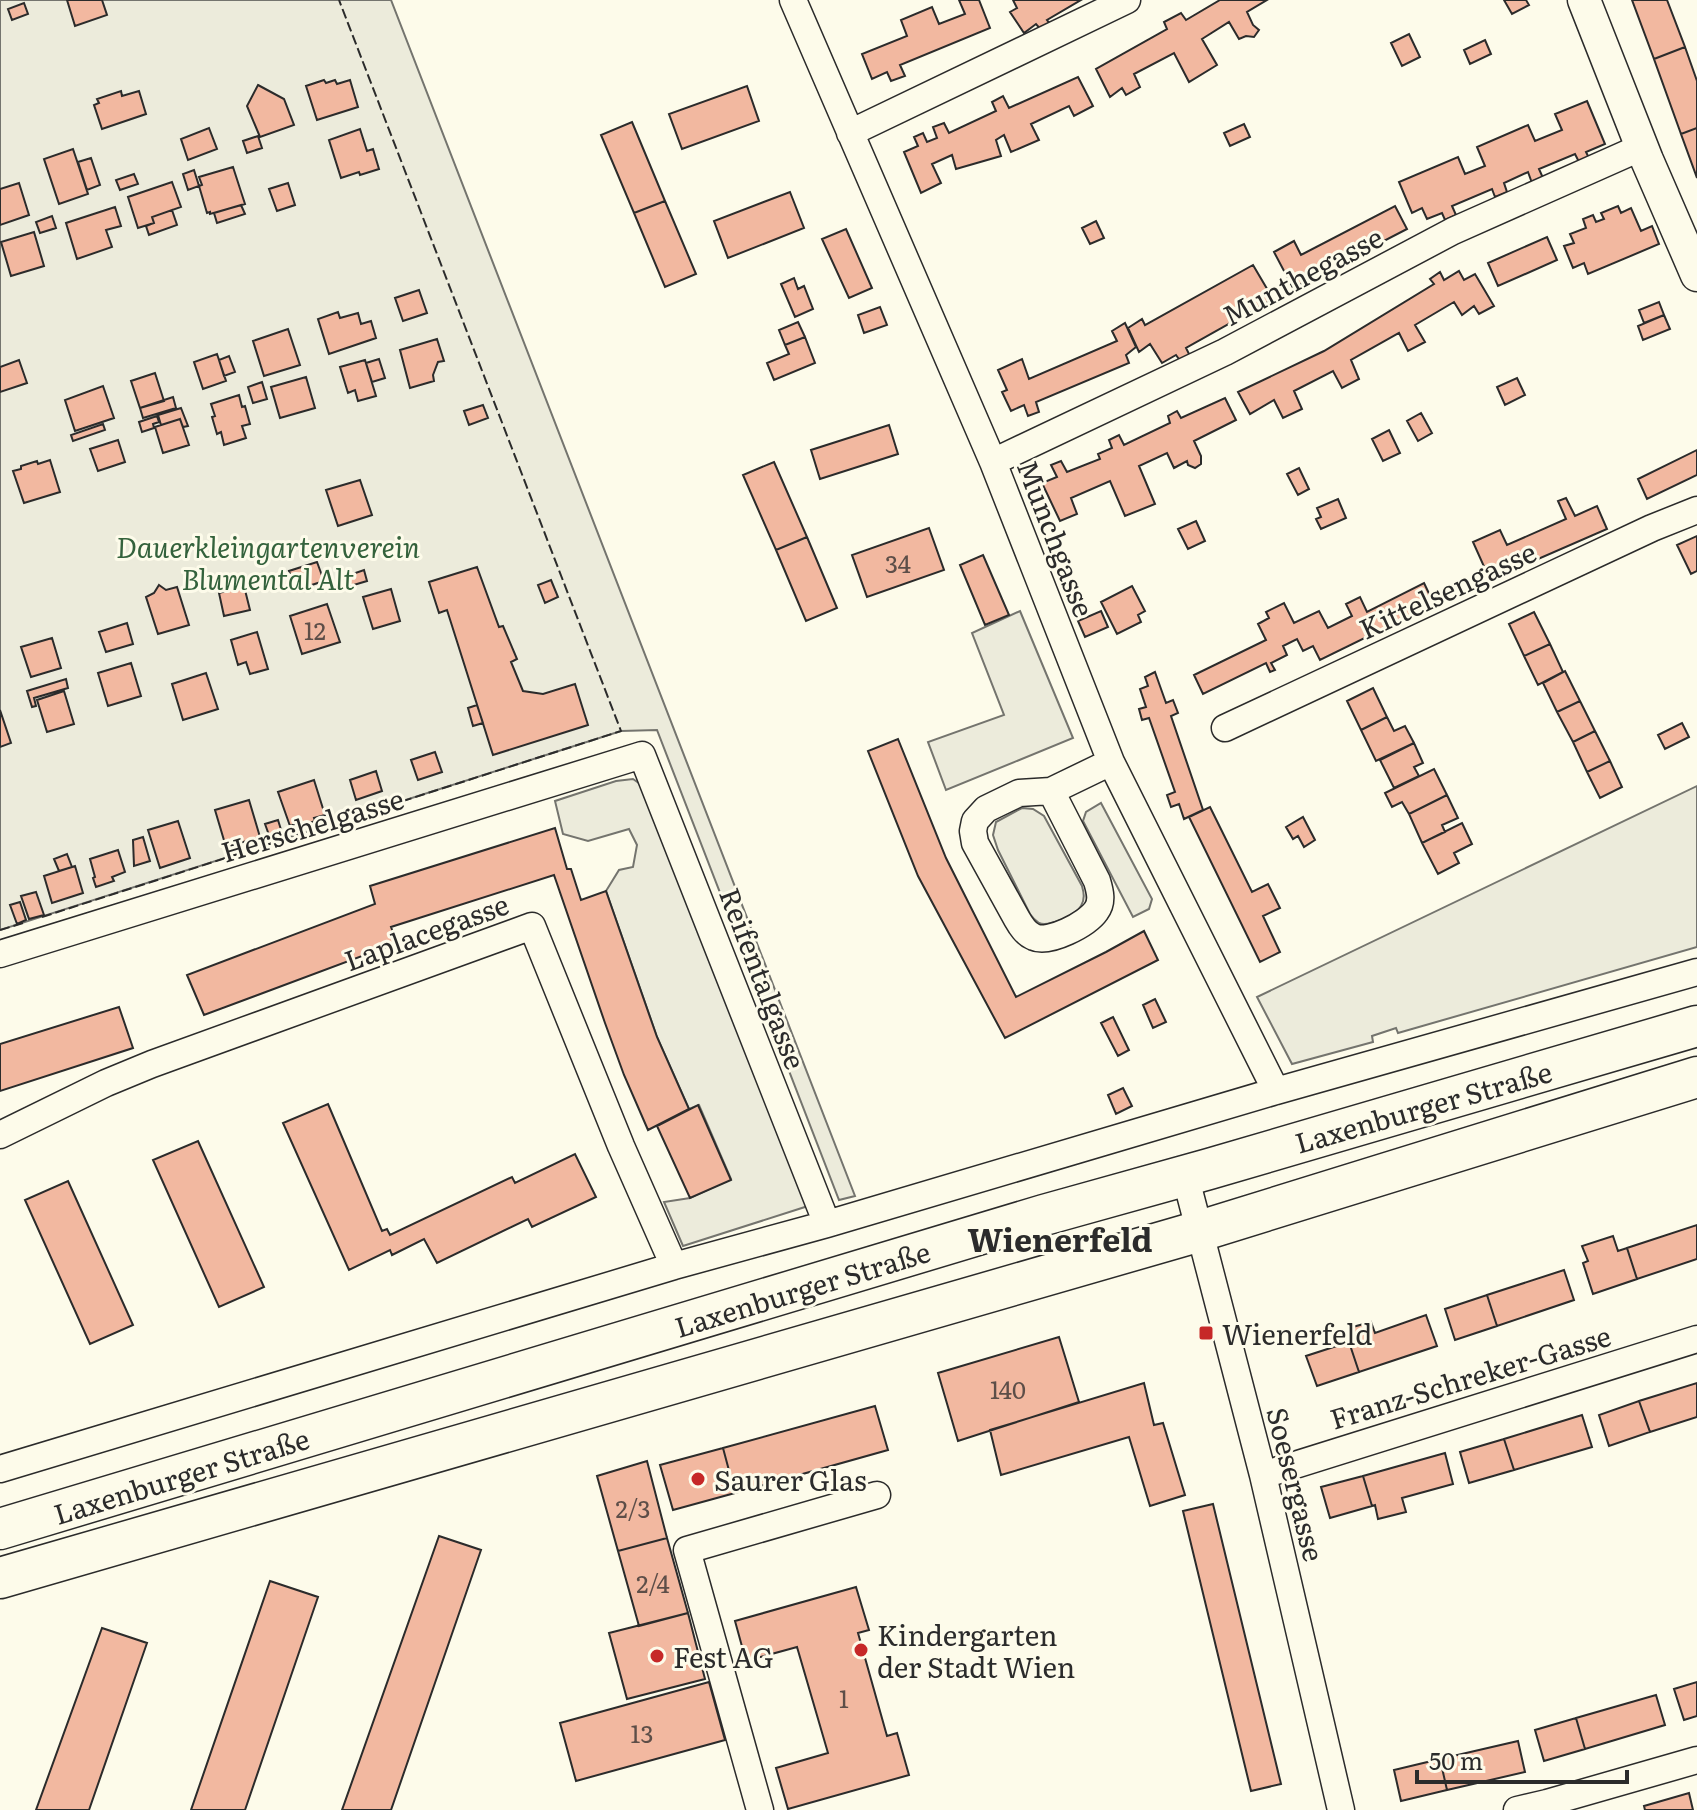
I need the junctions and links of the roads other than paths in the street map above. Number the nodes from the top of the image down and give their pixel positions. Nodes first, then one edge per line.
1 (793, 0) edge
2 (1127, 0) edge
3 (1584, 0) edge
4 (850, 133) junction
5 (1642, 147) junction
6 (1697, 275) edge
7 (993, 462) junction
8 (1697, 510) edge
9 (1225, 728) dead end
10 (642, 755) joint
11 (1111, 762) junction
12 (1051, 791) junction
13 (0, 954) edge
14 (1697, 972) edge
15 (1697, 1026) edge
16 (1697, 1077) edge
17 (1276, 1091) junction
18 (0, 1135) edge
19 (1185, 1175) junction
20 (827, 1224) junction
21 (1200, 1231) junction
22 (674, 1266) junction
23 (1697, 1339) edge
24 (0, 1469) edge
25 (1263, 1475) junction
26 (877, 1495) dead end
27 (0, 1529) edge
28 (0, 1578) edge
29 (1697, 1760) edge
30 (759, 1810) edge
31 (1341, 1810) edge
32 (1517, 1810) edge

1 - 4 street, Munchgasse
2 - 4 street
3 - 5 street
4 - 7 street, Munchgasse
5 - 6 street
5 - 7 street, Munthegasse
7 - 11 street, Munchgasse
8 - 9 street, Kittelsengasse
10 - 13 street, Herschelgasse
10 - 20 street, Reifentalgasse
11 - 12 street
11 - 17 street, Munchgasse
12 - 12 street
14 - 17 street, Laxenburger Straße
15 - 19 main road, Laxenburger Straße
16 - 21 main road, Laxenburger Straße
17 - 20 street, Laxenburger Straße
18 - 22 street, Laplacegasse
19 - 21 street, Soesergasse
19 - 27 main road, Laxenburger Straße
20 - 22 street, Laxenburger Straße
21 - 25 street, Soesergasse
21 - 28 main road, Laxenburger Straße
22 - 24 street, Laxenburger Straße
23 - 25 street, Franz-Schreker-Gasse
25 - 31 street, Soesergasse
26 - 30 street
29 - 32 street

